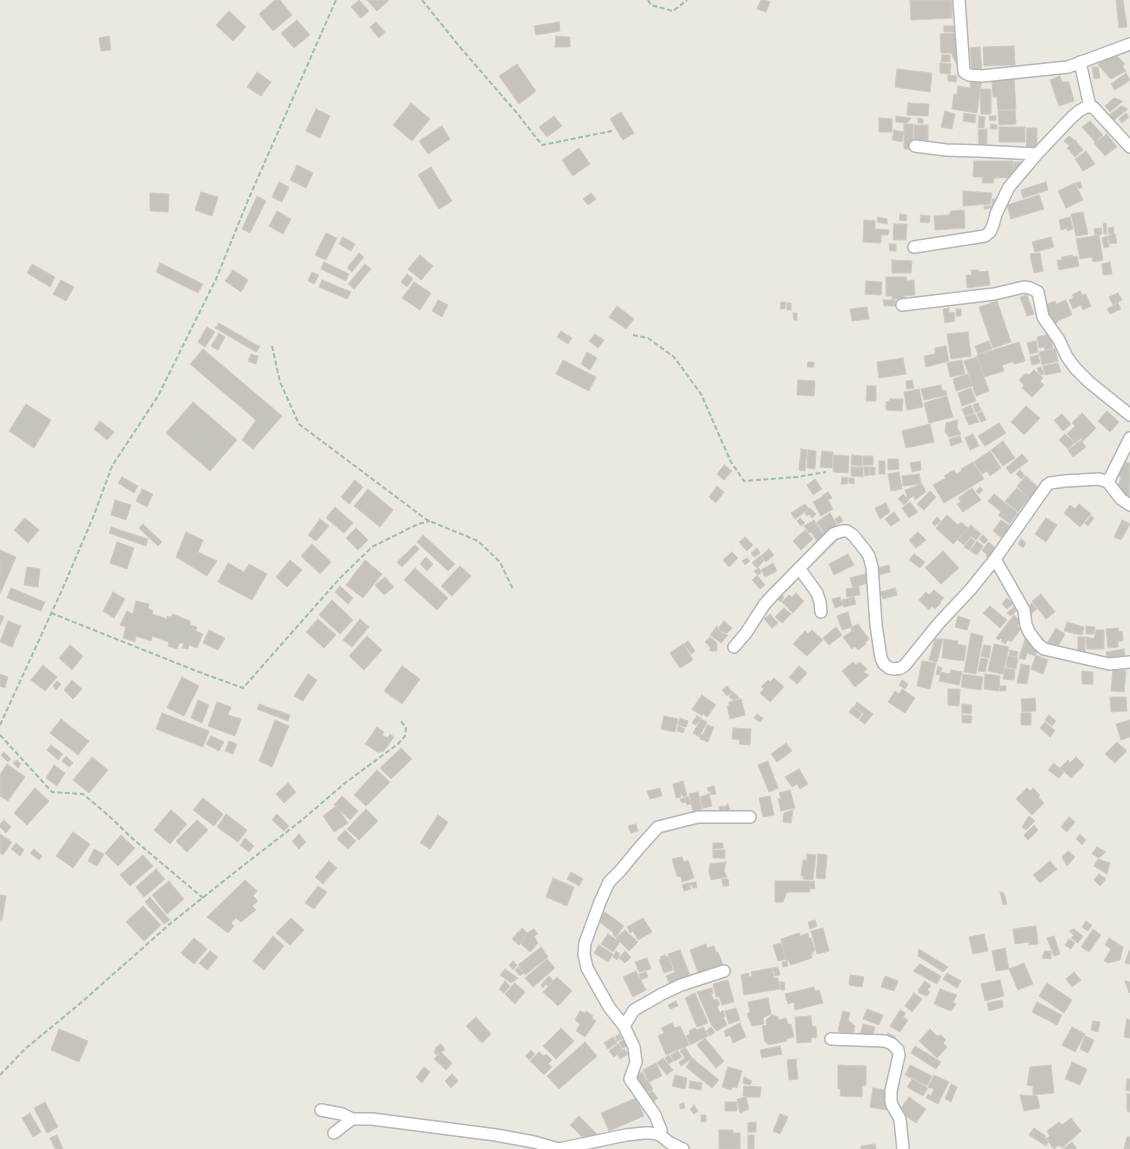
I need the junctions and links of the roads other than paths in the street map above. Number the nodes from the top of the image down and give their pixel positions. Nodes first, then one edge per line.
1 (959, 0) edge
2 (1130, 44) edge
3 (1080, 62) junction
4 (1090, 107) junction
5 (915, 146) dead end
6 (1130, 147) edge
7 (1037, 154) junction
8 (914, 247) dead end
9 (902, 305) dead end
10 (1130, 415) edge
11 (1130, 438) edge
12 (1108, 482) junction
13 (1130, 505) edge
14 (995, 559) junction
15 (799, 568) junction
16 (821, 612) dead end
17 (734, 647) dead end
18 (1130, 662) edge
19 (750, 817) dead end
20 (724, 971) dead end
21 (624, 1026) junction
22 (831, 1039) dead end
23 (321, 1110) dead end
24 (352, 1119) junction
25 (334, 1133) dead end
26 (660, 1135) junction
27 (559, 1149) edge
28 (683, 1149) edge
29 (903, 1149) edge

1 - 3 street
2 - 3 street
3 - 4 street
4 - 6 street
4 - 7 street
5 - 7 street
7 - 8 street
9 - 10 street
11 - 12 street
12 - 13 street
12 - 14 street
14 - 15 street
14 - 18 street
15 - 16 street
15 - 17 street
19 - 21 street
20 - 21 street
21 - 26 street
22 - 29 street
23 - 24 street
24 - 25 street
24 - 27 street
26 - 27 street
26 - 28 street

